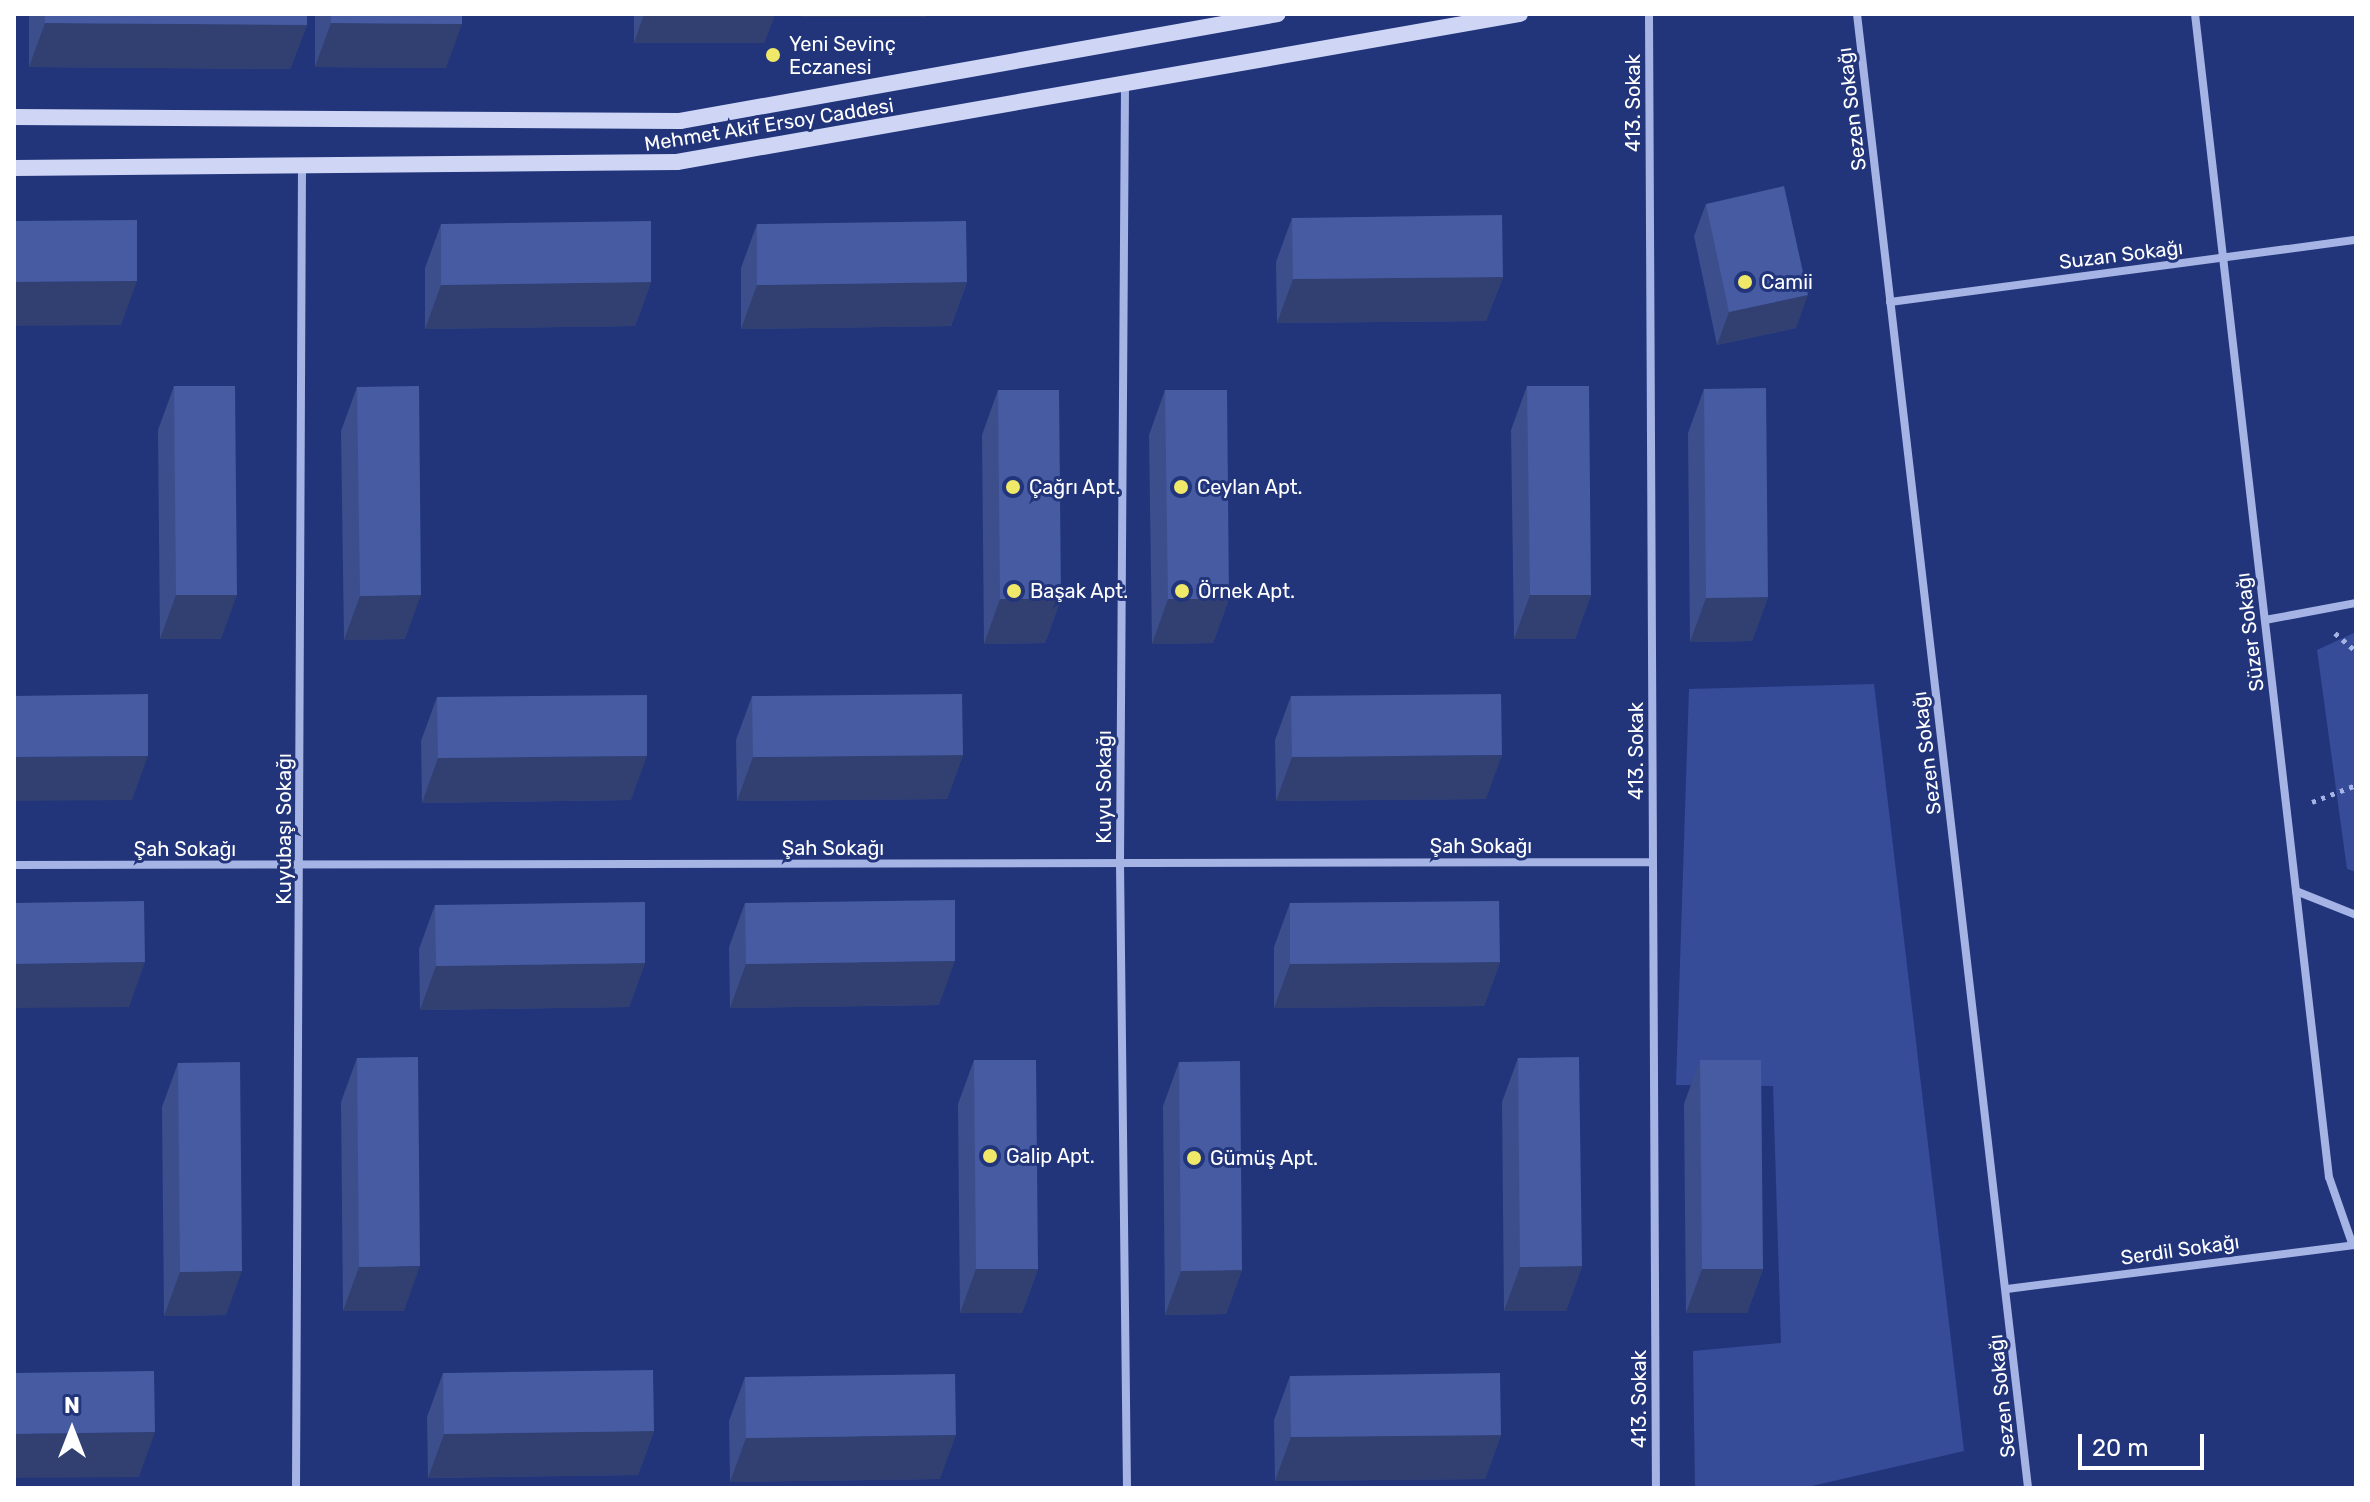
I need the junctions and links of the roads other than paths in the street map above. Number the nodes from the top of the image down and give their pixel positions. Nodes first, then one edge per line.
1 (1278, 14) edge
2 (1520, 14) edge
3 (1649, 14) edge
4 (1857, 14) edge
5 (2195, 14) edge
6 (1125, 86) junction
7 (14, 117) edge
8 (14, 168) edge
9 (302, 169) junction
10 (2356, 240) edge
11 (2222, 258) junction
12 (1890, 302) junction
13 (2356, 603) edge
14 (2265, 620) junction
15 (1653, 862) junction
16 (1120, 863) junction
17 (300, 864) junction
18 (14, 865) edge
19 (2296, 891) junction
20 (2356, 915) edge
21 (2354, 1245) edge
22 (2007, 1289) junction
23 (296, 1488) edge
24 (1127, 1488) edge
25 (1656, 1488) edge
26 (2028, 1488) edge

1 - 7 main road, Mehmet Akif Ersoy Caddesi
2 - 6 main road, Mehmet Akif Ersoy Caddesi
3 - 15 street, 413. Sokak
4 - 12 street, Sezen Sokağı
5 - 11 street, Süzer Sokağı
6 - 9 main road, Mehmet Akif Ersoy Caddesi
6 - 16 street, Kuyu Sokağı
8 - 9 main road, Mehmet Akif Ersoy Caddesi
9 - 17 street, Kuyubaşı Sokağı
10 - 11 street, Suzan Sokağı
11 - 12 street, Suzan Sokağı
11 - 14 street, Süzer Sokağı
12 - 22 street, Sezen Sokağı
13 - 14 street
14 - 19 street, Süzer Sokağı
15 - 16 street, Şah Sokağı
15 - 25 street, 413. Sokak
16 - 17 street, Şah Sokağı
16 - 24 street, Kuyu Sokağı
17 - 18 street, Şah Sokağı
17 - 23 street, Kuyubaşı Sokağı
19 - 20 street
19 - 21 street, Süzer Sokağı
21 - 22 street, Serdil Sokağı
22 - 26 street, Sezen Sokağı

